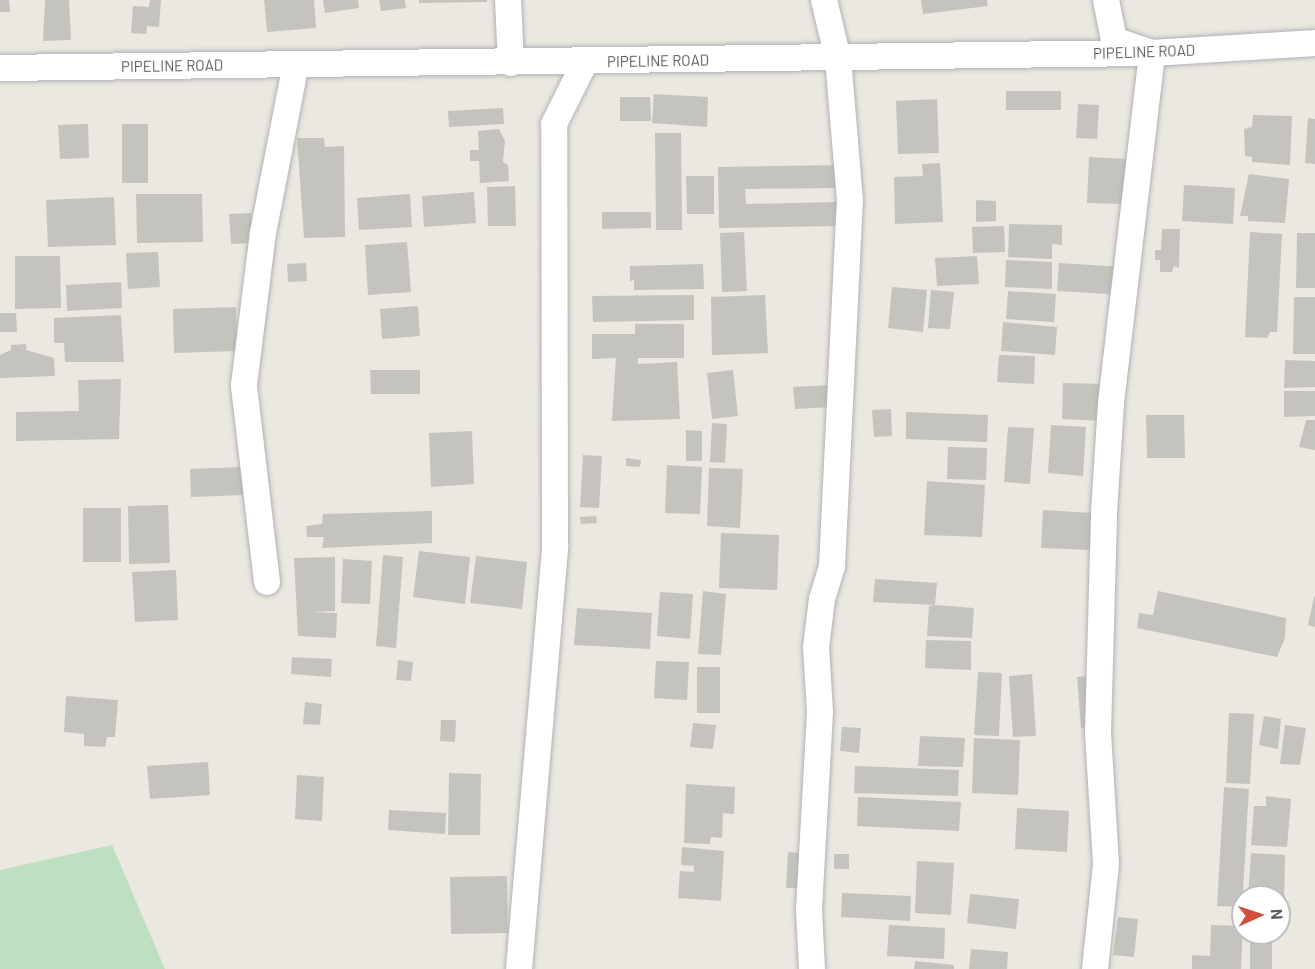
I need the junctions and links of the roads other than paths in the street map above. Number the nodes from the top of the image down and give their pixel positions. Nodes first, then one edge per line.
1 (508, 0) edge
2 (824, 0) edge
3 (1106, 0) edge
4 (1315, 43) edge
5 (1152, 53) junction
6 (838, 59) junction
7 (585, 62) junction
8 (511, 63) junction
9 (296, 64) junction
10 (0, 68) edge
11 (267, 582) dead end
12 (519, 969) edge
13 (812, 969) edge
14 (1095, 969) edge

1 - 8 street
2 - 6 street
3 - 5 street
4 - 5 street, PIPELINE ROAD
5 - 6 street, PIPELINE ROAD
5 - 14 street
6 - 7 street, PIPELINE ROAD
6 - 13 street
7 - 8 street, PIPELINE ROAD
7 - 12 street
8 - 9 street, PIPELINE ROAD
9 - 10 street, PIPELINE ROAD
9 - 11 street

